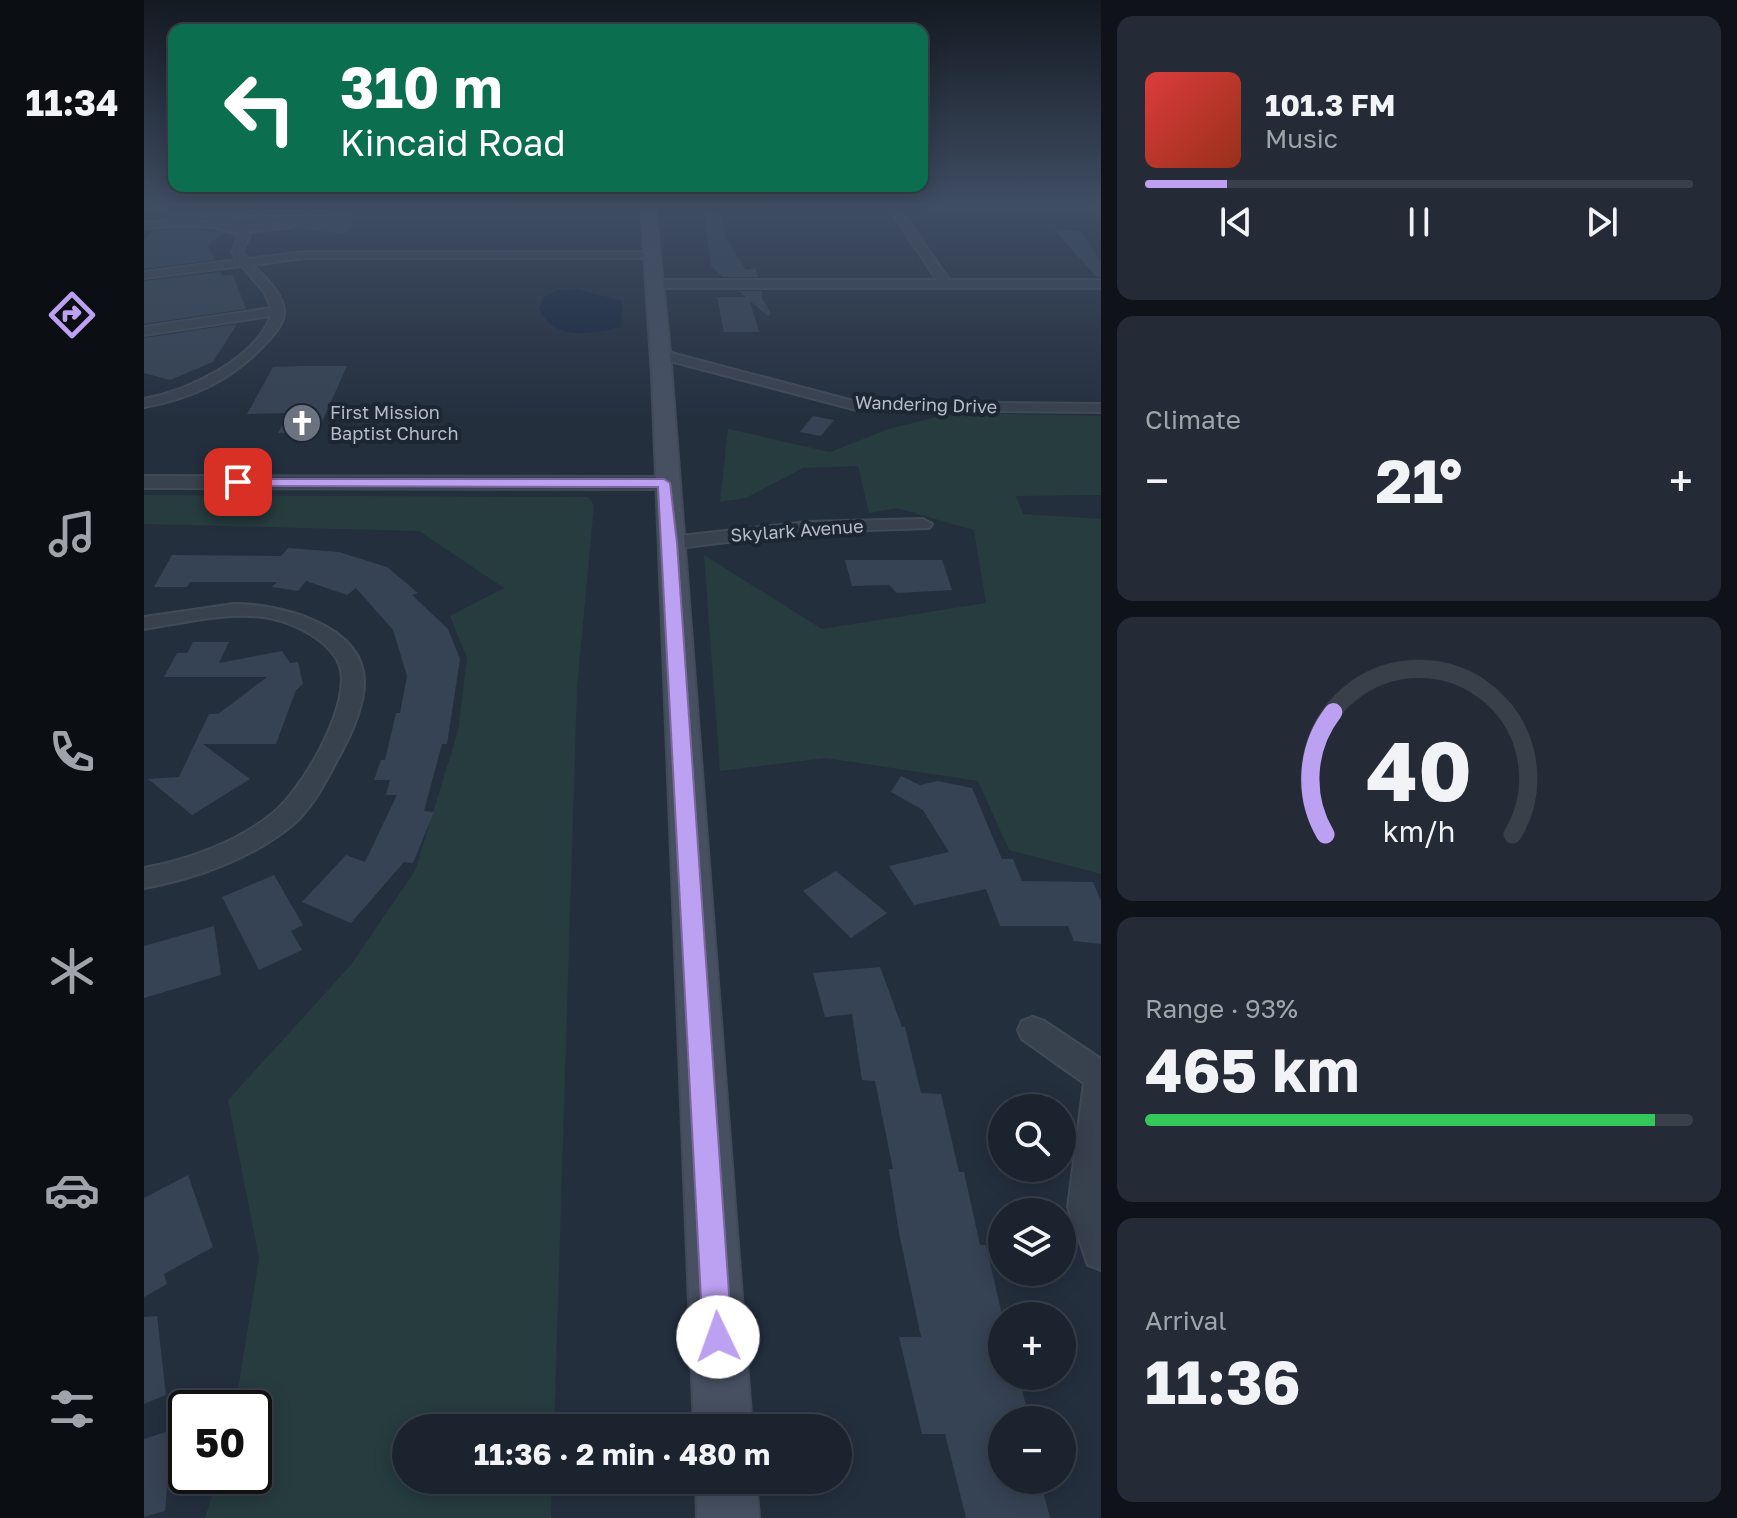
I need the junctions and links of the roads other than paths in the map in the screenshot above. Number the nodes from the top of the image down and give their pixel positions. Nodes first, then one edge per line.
1 (255, 276) edge
2 (652, 276) edge
3 (795, 276) edge
4 (940, 276) edge
5 (945, 283) junction
6 (1101, 284) edge
7 (278, 311) junction
8 (144, 331) edge
9 (660, 354) junction
10 (144, 403) edge
11 (1101, 408) edge
12 (144, 482) edge
13 (664, 483) junction
14 (923, 524) dead end
15 (670, 543) junction
16 (144, 623) edge
17 (144, 878) edge
18 (1033, 1030) dead end
19 (1100, 1075) edge
20 (1101, 1252) edge
21 (722, 1414) edge
22 (727, 1494) edge
23 (728, 1518) edge

1 - 7 street
2 - 9 main road
3 - 5 street
4 - 5 street
5 - 6 street
7 - 8 street
7 - 10 street
9 - 11 street, Wandering Drive
9 - 13 main road
12 - 13 street
13 - 15 main road
14 - 15 street, Skylark Avenue
15 - 21 main road
16 - 17 street
18 - 19 street
19 - 20 street
22 - 23 main road

